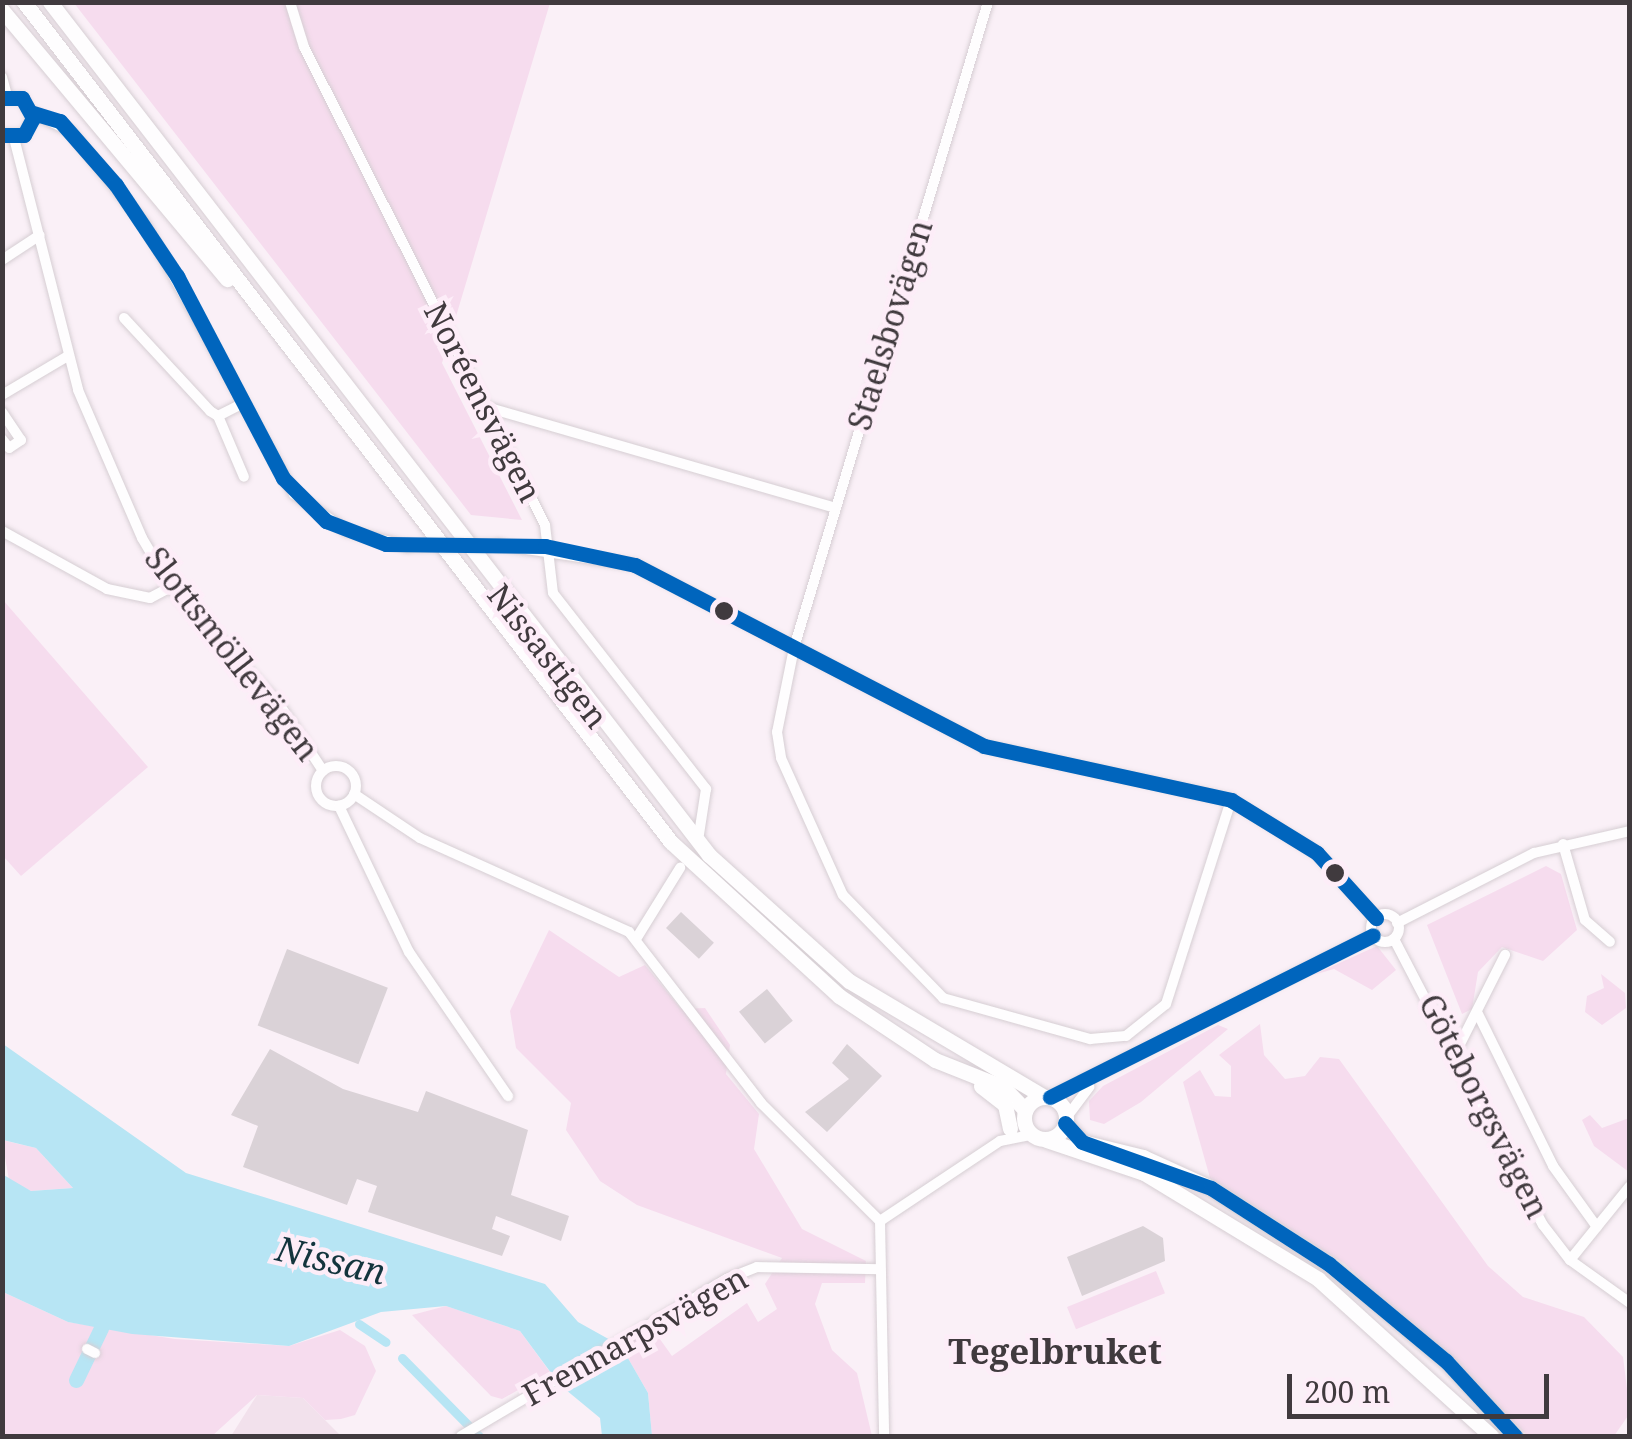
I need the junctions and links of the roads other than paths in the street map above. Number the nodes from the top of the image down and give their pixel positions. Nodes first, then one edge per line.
1 (24, 2) edge
2 (37, 2) edge
3 (50, 2) edge
4 (290, 2) edge
5 (988, 2) edge
6 (2, 10) edge
7 (68, 26) junction
8 (2, 77) edge
9 (5, 97) edge
10 (33, 113) junction
11 (8, 136) edge
12 (40, 235) junction
13 (2, 260) edge
14 (124, 318) dead end
15 (282, 336) junction
16 (68, 356) junction
17 (2, 395) edge
18 (244, 403) junction
19 (486, 407) junction
20 (2, 412) edge
21 (218, 416) junction
22 (2, 439) edge
23 (244, 478) dead end
24 (836, 508) junction
25 (2, 531) edge
26 (546, 546) junction
27 (171, 587) junction
28 (794, 648) junction
29 (323, 771) junction
30 (354, 794) junction
31 (1231, 800) junction
32 (339, 806) junction
33 (1630, 831) edge
34 (700, 834) dead end
35 (1563, 844) junction
36 (680, 868) dead end
37 (1376, 918) junction
38 (1398, 922) junction
39 (1373, 935) junction
40 (1394, 939) junction
41 (636, 940) junction
42 (1610, 942) dead end
43 (1504, 954) dead end
44 (1478, 1014) junction
45 (1456, 1052) junction
46 (961, 1072) junction
47 (1094, 1082) junction
48 (508, 1096) dead end
49 (1047, 1097) junction
50 (1024, 1112) junction
51 (1066, 1121) junction
52 (1005, 1135) junction
53 (1039, 1138) junction
54 (1630, 1186) edge
55 (880, 1221) junction
56 (1598, 1227) junction
57 (1570, 1260) junction
58 (877, 1269) junction
59 (1630, 1303) edge
60 (461, 1436) edge
61 (884, 1436) edge
62 (1491, 1436) edge
63 (1515, 1436) edge

1 - 15 highway
2 - 7 highway
3 - 7 highway
4 - 19 street, Noréensvägen
5 - 24 street, Staelsbovägen
6 - 15 highway
7 - 49 highway, Nissastigen
8 - 9 street
9 - 10 street
10 - 11 street
10 - 18 street
11 - 12 street, Slottsmöllevägen
12 - 13 street
12 - 16 street, Slottsmöllevägen
14 - 21 street
15 - 46 highway, Nissastigen
16 - 17 street
16 - 27 street, Slottsmöllevägen
18 - 21 street
18 - 26 street, bridge
19 - 24 street
19 - 26 street, Noréensvägen
20 - 22 street
21 - 23 street
24 - 28 street, Staelsbovägen
25 - 27 street
26 - 28 street
26 - 34 street, Noréensvägen
27 - 29 street, Slottsmöllevägen
28 - 31 street
28 - 31 street, Staelsbovägen
29 - 30 street
29 - 32 street
30 - 32 street
30 - 41 street
31 - 37 street
32 - 48 street
33 - 35 street
35 - 38 street
35 - 42 street
36 - 41 street
37 - 38 street
37 - 39 street
38 - 40 street
39 - 40 street
39 - 47 street
40 - 45 street, Göteborgsvägen
41 - 55 street
43 - 44 street
44 - 45 street
44 - 56 street
45 - 57 street, Göteborgsvägen
46 - 50 highway, Nissastigen
46 - 52 highway
47 - 49 street
47 - 51 street
49 - 50 highway
49 - 51 highway
50 - 52 street
50 - 53 highway
51 - 53 highway
51 - 63 highway
52 - 53 street
52 - 55 street
53 - 62 highway
54 - 56 street
55 - 58 street
56 - 57 street
57 - 59 street, Göteborgsvägen
58 - 60 street, Frennarpsvägen
58 - 61 street

